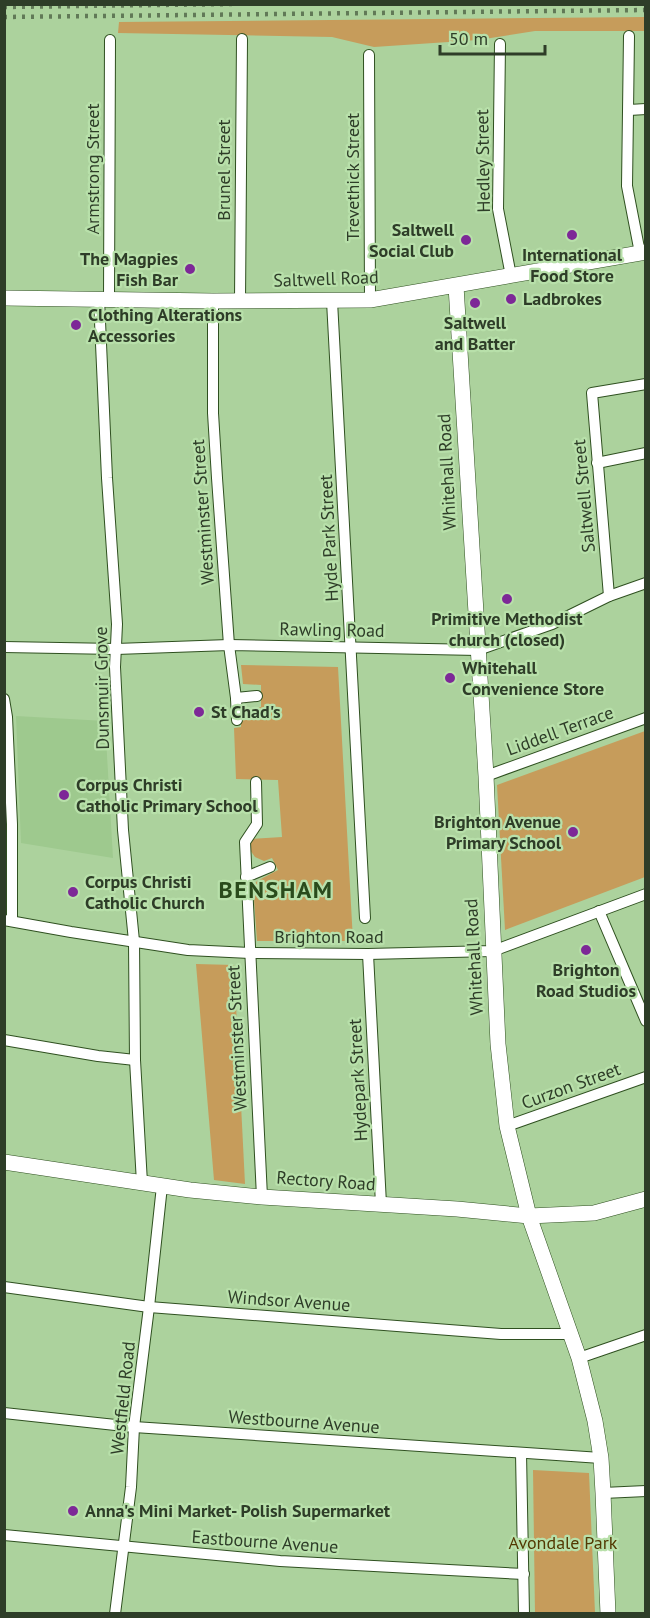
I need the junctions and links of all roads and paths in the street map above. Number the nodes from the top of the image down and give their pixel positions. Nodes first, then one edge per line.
1 (629, 36) dead end
2 (242, 39) dead end
3 (110, 40) dead end
4 (500, 44) dead end
5 (369, 55) dead end
6 (645, 109) edge
7 (629, 110) junction
8 (643, 253) edge
9 (511, 276) junction
10 (456, 286) junction
11 (4, 298) edge
12 (104, 299) junction
13 (370, 300) junction
14 (213, 301) junction
15 (240, 301) junction
16 (332, 301) junction
17 (645, 384) edge
18 (645, 453) edge
19 (597, 463) junction
20 (645, 583) edge
21 (609, 596) junction
22 (229, 645) junction
23 (4, 647) edge
24 (351, 647) junction
25 (116, 649) junction
26 (478, 650) junction
27 (257, 696) dead end
28 (236, 698) junction
29 (4, 699) edge
30 (645, 718) edge
31 (237, 720) dead end
32 (486, 776) junction
33 (256, 782) dead end
34 (270, 867) dead end
35 (246, 877) junction
36 (645, 894) edge
37 (599, 911) junction
38 (365, 918) dead end
39 (8, 921) edge
40 (134, 941) junction
41 (493, 951) junction
42 (250, 953) junction
43 (369, 954) junction
44 (645, 1021) edge
45 (4, 1040) edge
46 (135, 1060) junction
47 (645, 1077) edge
48 (507, 1126) junction
49 (4, 1162) edge
50 (142, 1183) junction
51 (162, 1186) junction
52 (262, 1197) junction
53 (645, 1199) edge
54 (381, 1204) junction
55 (529, 1216) junction
56 (4, 1287) edge
57 (149, 1307) junction
58 (571, 1335) junction
59 (645, 1335) edge
60 (579, 1358) junction
61 (4, 1413) edge
62 (134, 1427) junction
63 (520, 1453) junction
64 (601, 1458) junction
65 (645, 1491) edge
66 (603, 1492) junction
67 (4, 1535) edge
68 (123, 1548) junction
69 (524, 1575) junction
70 (115, 1614) edge
71 (524, 1614) edge
72 (608, 1614) edge

1 - 7 street
2 - 15 street, Brunel Street
3 - 12 street, Armstrong Street
4 - 9 street, Hedley Street
5 - 13 street, Trevethick Street
6 - 7 street
7 - 8 street
8 - 9 street, Saltwell Road
9 - 10 street, Saltwell Road
10 - 13 street, Saltwell Road
10 - 26 street, Whitehall Road
11 - 12 street, Saltwell Road
12 - 14 street, Saltwell Road
12 - 25 street, Dunsmuir Grove
13 - 16 street, Saltwell Road
14 - 15 street, Saltwell Road
14 - 22 street, Westminster Street
15 - 16 street, Saltwell Road
16 - 24 street, Hyde Park Street
17 - 19 street, Saltwell Street
18 - 19 street
19 - 21 street, Saltwell Street
20 - 21 street, Rawling Road
21 - 26 street, Rawling Road
22 - 24 street, Rawling Road
22 - 25 street, Rawling Road
22 - 28 street, Westminster Street
23 - 25 street, Rawling Road
24 - 26 street, Rawling Road
24 - 38 street, Hyde Park Street
25 - 40 street, Dunsmuir Grove
26 - 32 street, Whitehall Road
27 - 28 street
28 - 31 street, Westminster Street
29 - 39 street
30 - 32 street, Liddell Terrace
32 - 41 street, Whitehall Road
33 - 35 street, Westminster Street
34 - 35 street
35 - 42 street, Westminster Street
36 - 37 street, Brighton Road
37 - 41 street, Brighton Road
37 - 44 street
39 - 40 street, Brighton Road
40 - 42 street, Brighton Road
40 - 46 street, Dunsmuir Grove
41 - 43 street, Brighton Road
41 - 48 street, Whitehall Road
42 - 43 street, Brighton Road
42 - 52 street, Westminster Street
43 - 54 street, Hydepark Street
45 - 46 street
46 - 50 street, Dunsmuir Grove
47 - 48 street, Curzon Street
48 - 55 street, Whitehall Road
49 - 50 street, Rectory Road
50 - 51 street, Rectory Road
51 - 52 street, Rectory Road
51 - 57 street, Westfield Road
52 - 54 street, Rectory Road
53 - 55 street, Rectory Road
54 - 55 street, Rectory Road
55 - 58 street, Whitehall Road
56 - 57 street, Windsor Avenue
57 - 58 street, Windsor Avenue
57 - 62 street, Westfield Road
58 - 60 street, Whitehall Road
59 - 60 street
60 - 64 street, Whitehall Road
61 - 62 street, Westbourne Avenue
62 - 63 street, Westbourne Avenue
62 - 68 street, Westfield Road
63 - 64 street, Westbourne Avenue
63 - 69 street
64 - 66 street, Whitehall Road
65 - 66 street
66 - 72 street, Whitehall Road
67 - 68 street, Eastbourne Avenue
68 - 69 street, Eastbourne Avenue
68 - 70 street, Westfield Road
69 - 71 street

